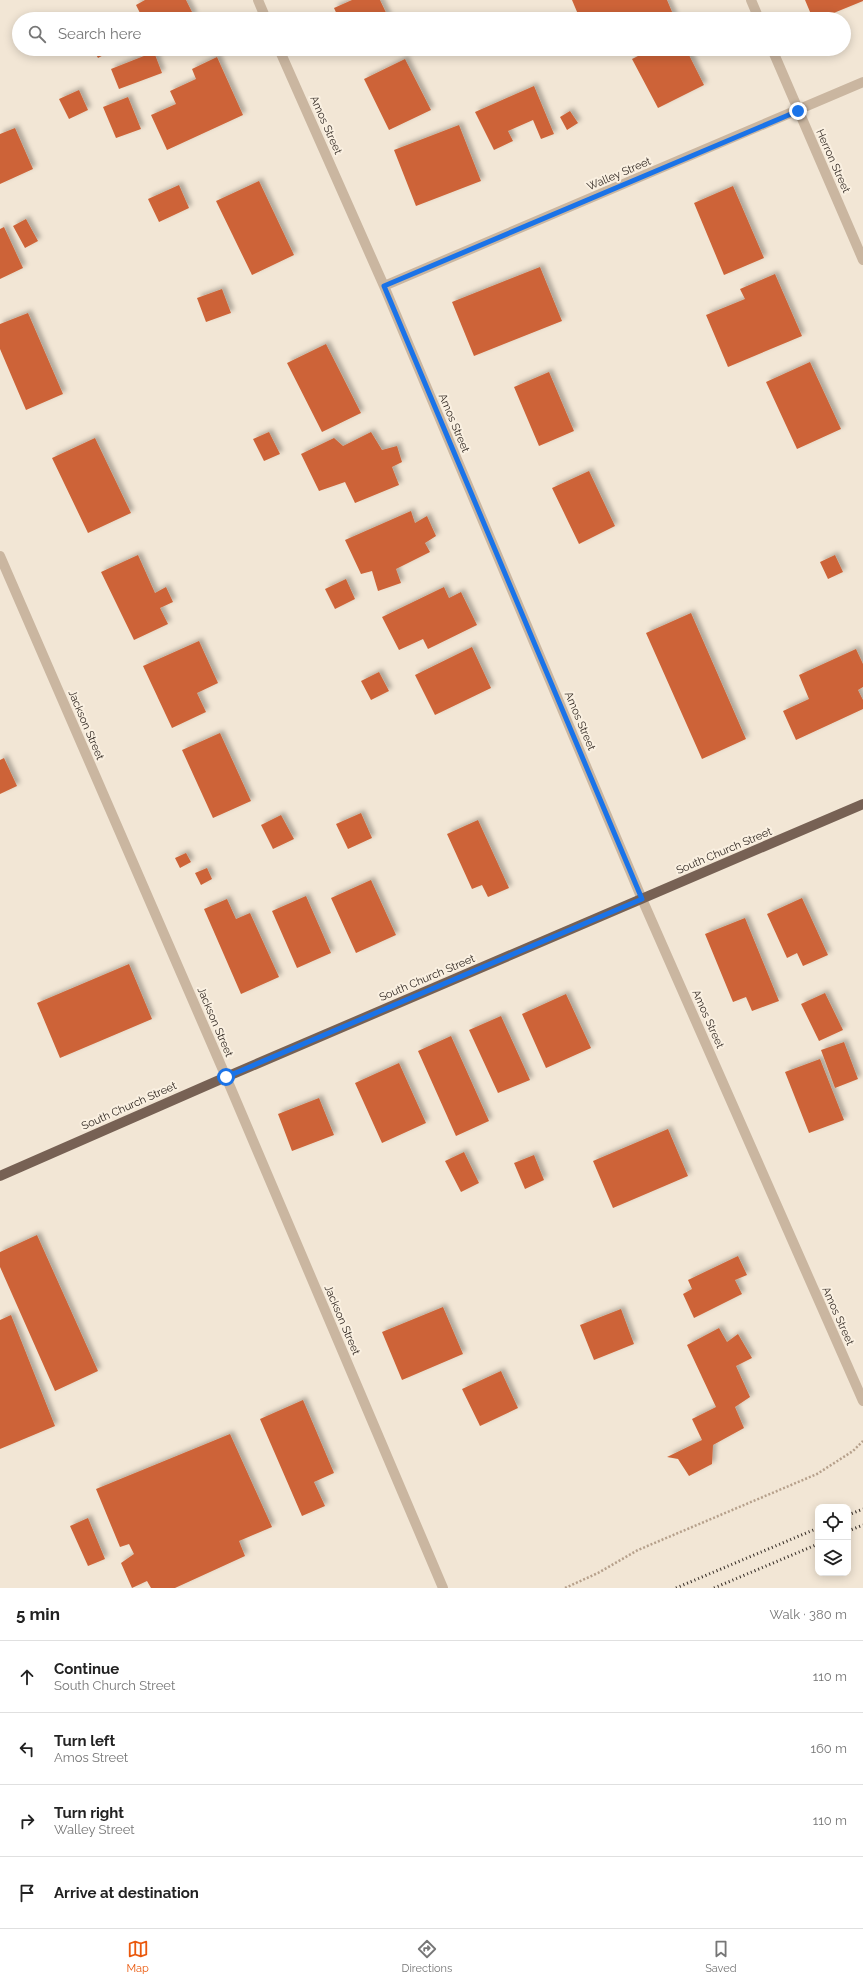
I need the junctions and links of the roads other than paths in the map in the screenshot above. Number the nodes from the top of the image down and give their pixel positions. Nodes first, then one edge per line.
1 (258, 0) edge
2 (751, 0) edge
3 (263, 12) edge
4 (756, 12) edge
5 (282, 56) edge
6 (775, 56) edge
7 (863, 82) edge
8 (798, 111) junction
9 (863, 260) edge
10 (384, 286) junction
11 (0, 556) edge
12 (863, 804) edge
13 (642, 899) junction
14 (226, 1077) junction
15 (0, 1176) edge
16 (863, 1401) edge
17 (442, 1588) edge

1 - 3 street
2 - 4 street
5 - 10 street, Amos Street
6 - 8 street, Herron Street
7 - 8 street, Walley Street
8 - 9 street, Herron Street
8 - 10 street, Walley Street
10 - 13 street, Amos Street
11 - 14 street, Jackson Street
12 - 13 main road, South Church Street
13 - 14 main road, South Church Street
13 - 16 street, Amos Street
14 - 15 main road, South Church Street
14 - 17 street, Jackson Street

